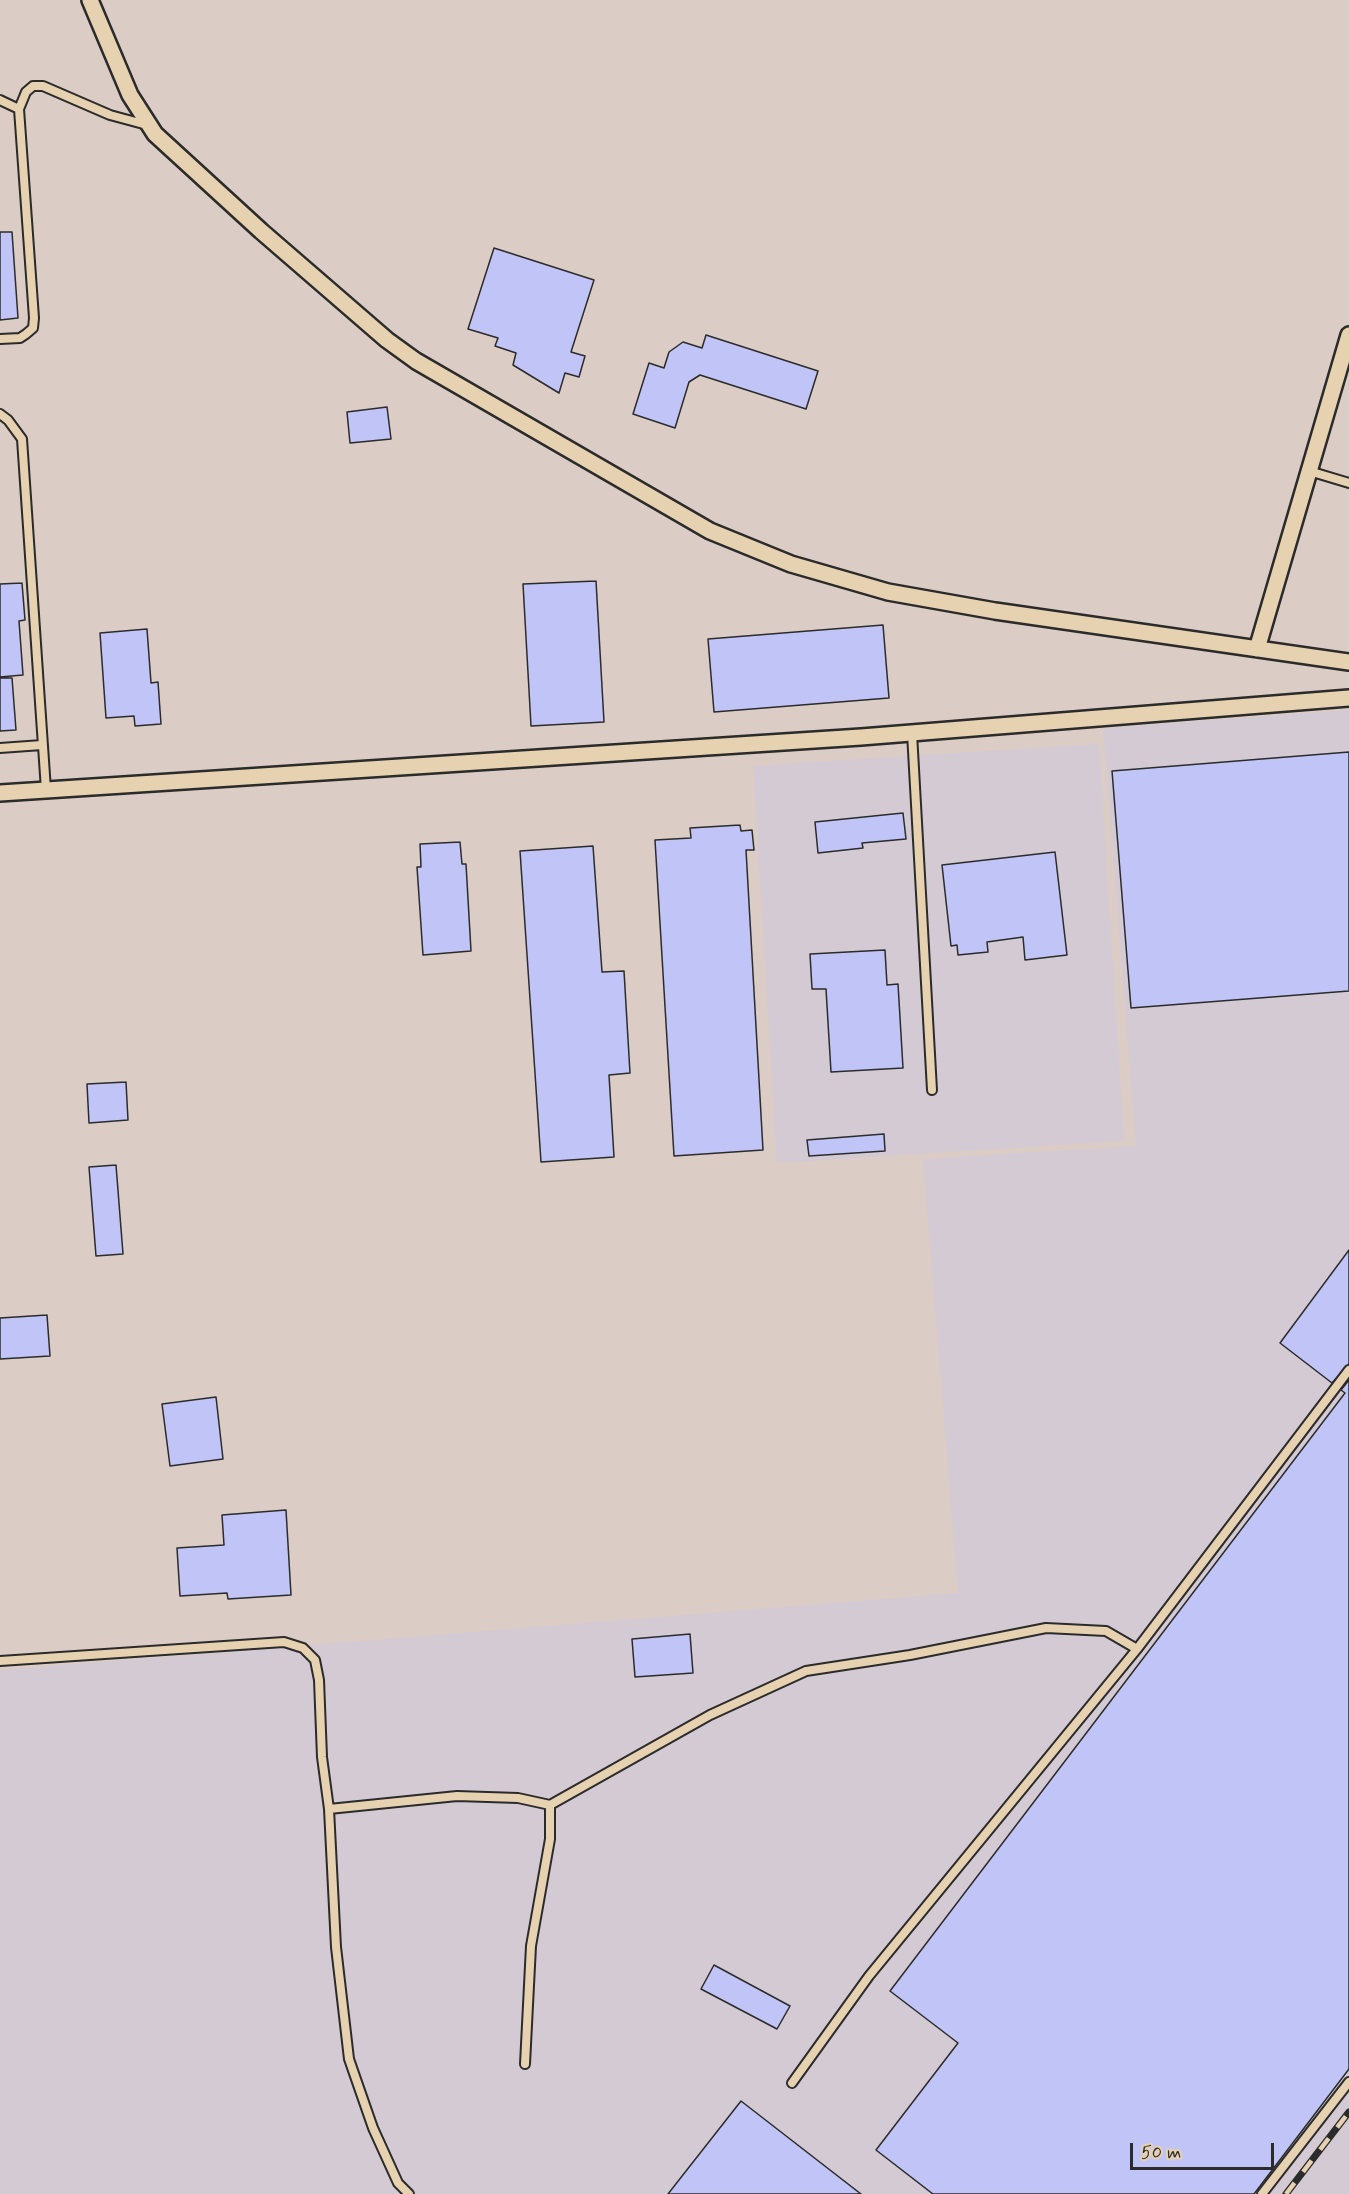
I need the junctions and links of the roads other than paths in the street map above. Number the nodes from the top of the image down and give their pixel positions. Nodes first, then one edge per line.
1 (90, 0) edge
2 (0, 100) edge
3 (19, 109) junction
4 (148, 125) junction
5 (1349, 334) edge
6 (0, 339) edge
7 (0, 414) edge
8 (1309, 471) junction
9 (1349, 483) edge
10 (1257, 649) junction
11 (1349, 662) edge
12 (1349, 698) edge
13 (912, 733) junction
14 (42, 745) junction
15 (0, 748) edge
16 (46, 790) junction
17 (0, 793) edge
18 (932, 1090) dead end
19 (1349, 1370) edge
20 (1137, 1648) junction
21 (0, 1661) edge
22 (550, 1805) junction
23 (329, 1809) junction
24 (525, 2064) dead end
25 (1349, 2082) edge
26 (792, 2083) dead end
27 (409, 2194) edge
28 (1262, 2194) edge

1 - 4 street
2 - 3 lane
3 - 4 lane
3 - 6 lane
4 - 10 street
5 - 8 street
7 - 14 lane
8 - 9 lane
8 - 10 street
10 - 11 street
12 - 13 street
13 - 16 street
13 - 18 lane
14 - 15 lane
14 - 16 lane
16 - 17 street
19 - 20 lane
20 - 22 lane
20 - 26 lane
21 - 23 lane
22 - 23 lane
22 - 24 lane
23 - 27 lane
25 - 28 lane

